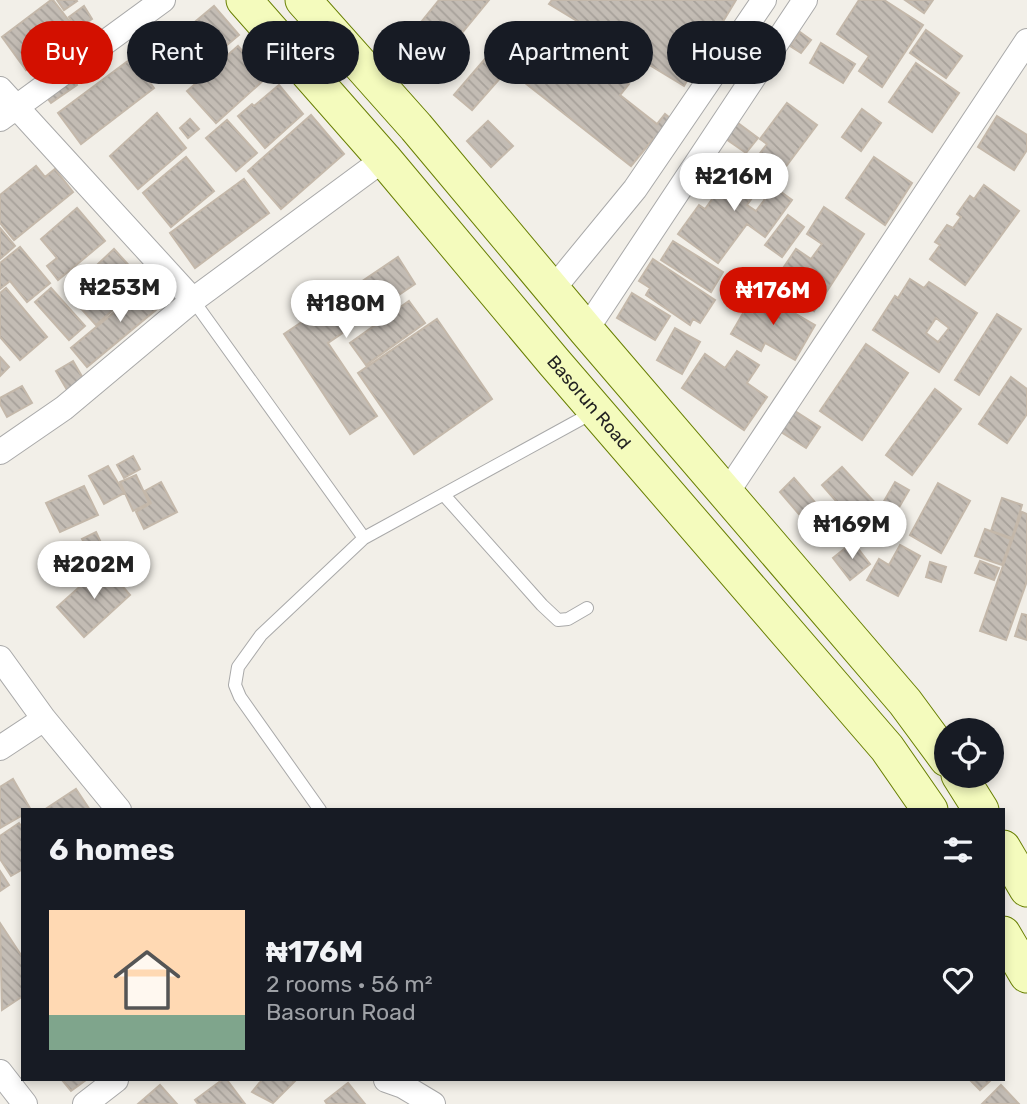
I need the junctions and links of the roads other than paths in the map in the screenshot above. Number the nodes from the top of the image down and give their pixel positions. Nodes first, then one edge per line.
1 (163, 0) edge
2 (244, 0) edge
3 (303, 0) edge
4 (765, 0) edge
5 (805, 0) edge
6 (1027, 41) edge
7 (5, 105) edge
8 (384, 159) junction
9 (553, 289) junction
10 (192, 300) junction
11 (586, 330) junction
12 (596, 411) junction
13 (0, 452) edge
14 (726, 494) junction
15 (444, 495) junction
16 (364, 538) junction
17 (587, 608) dead end
18 (0, 658) edge
19 (44, 719) junction
20 (934, 741) edge
21 (0, 748) edge
22 (967, 788) edge
23 (117, 808) edge
24 (319, 808) edge
25 (929, 808) edge
26 (980, 808) edge
27 (1005, 851) edge
28 (1027, 889) edge
29 (1005, 937) edge
30 (1027, 975) edge
31 (0, 1072) edge
32 (115, 1081) edge
33 (389, 1081) edge
34 (25, 1104) edge
35 (85, 1104) edge
36 (433, 1104) edge

1 - 7 street
2 - 8 main road, Basorun Road
3 - 9 main road
4 - 9 street
5 - 11 street
6 - 14 street
7 - 10 street
8 - 10 street
8 - 12 main road, Basorun Road
9 - 11 main road
10 - 13 street
10 - 16 lane
11 - 14 main road
12 - 15 lane
12 - 25 main road, Basorun Road
14 - 20 main road
15 - 16 lane
15 - 17 lane
16 - 24 lane
18 - 19 street
19 - 21 street
19 - 23 street
22 - 26 main road
27 - 28 main road
29 - 30 main road
31 - 34 street
32 - 35 street
33 - 36 street

